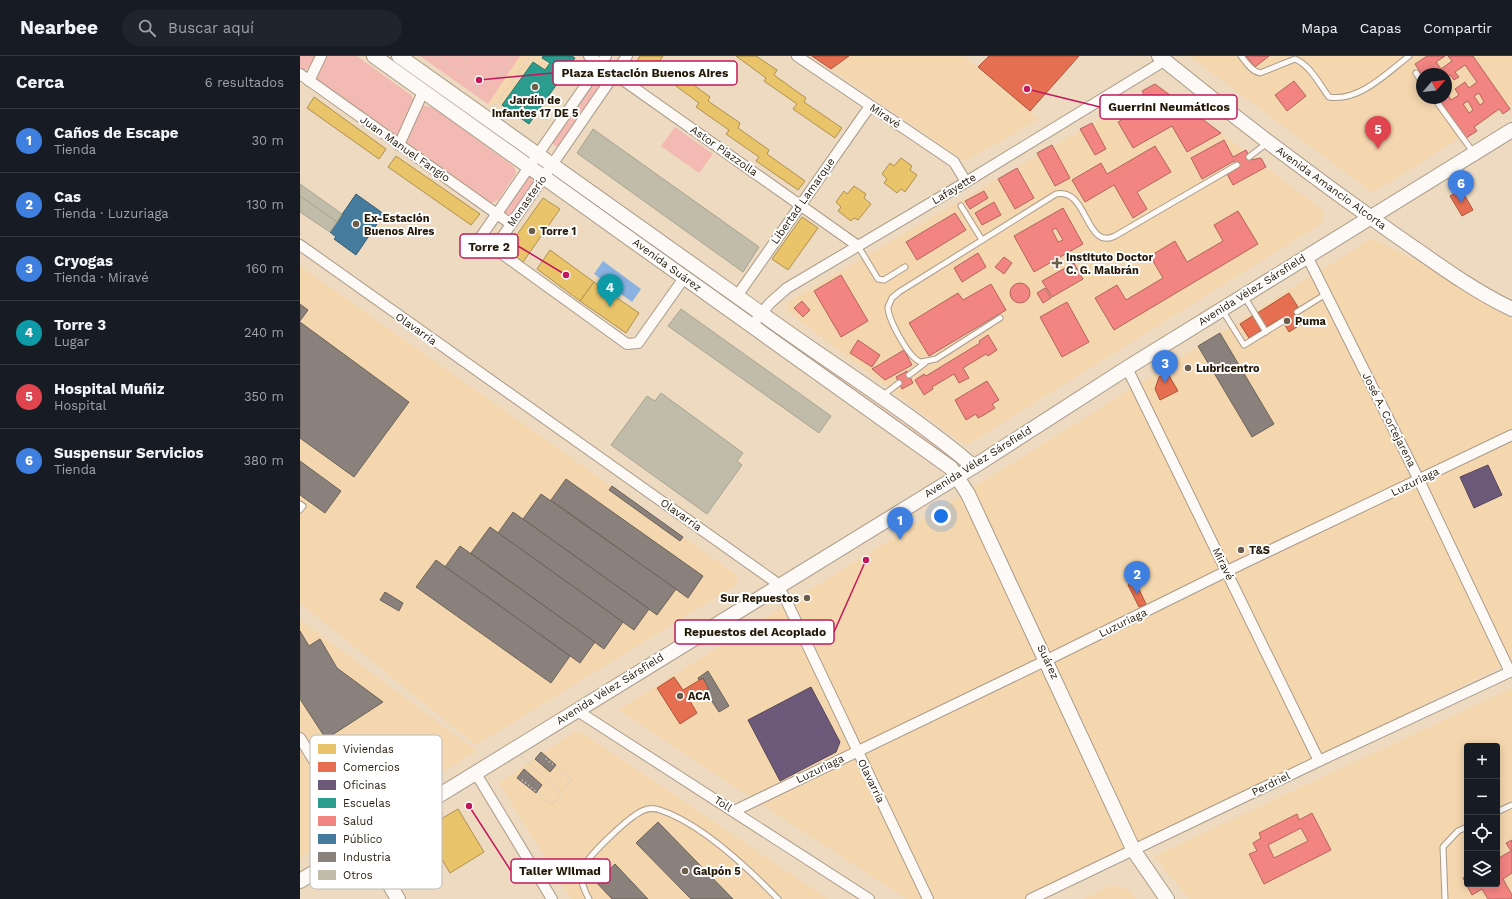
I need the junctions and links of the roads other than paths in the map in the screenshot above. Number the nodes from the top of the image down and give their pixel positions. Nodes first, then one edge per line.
1 (321, 56) edge
2 (374, 56) edge
3 (400, 56) edge
4 (589, 56) edge
5 (627, 56) edge
6 (797, 56) edge
7 (1241, 56) edge
8 (1410, 56) edge
9 (1163, 58) edge
10 (603, 60) edge
11 (300, 74) edge
12 (615, 74) junction
13 (309, 81) junction
14 (424, 92) junction
15 (1438, 104) edge
16 (870, 106) junction
17 (1512, 130) edge
18 (1268, 142) junction
19 (399, 145) junction
20 (1474, 154) junction
21 (1249, 157) dead end
22 (533, 160) junction
23 (1237, 165) dead end
24 (548, 171) junction
25 (966, 182) junction
26 (800, 206) junction
27 (961, 206) dead end
28 (496, 214) junction
29 (1370, 217) junction
30 (511, 224) junction
31 (982, 240) junction
32 (300, 245) edge
33 (858, 246) junction
34 (494, 249) junction
35 (1306, 256) junction
36 (905, 267) dead end
37 (684, 278) junction
38 (1326, 294) junction
39 (1244, 295) junction
40 (737, 296) junction
41 (1512, 308) edge
42 (1221, 309) junction
43 (1297, 312) dead end
44 (761, 313) junction
45 (1000, 318) dead end
46 (1283, 321) dead end
47 (752, 326) junction
48 (1266, 332) junction
49 (925, 362) junction
50 (1127, 368) junction
51 (909, 375) dead end
52 (899, 383) dead end
53 (881, 396) junction
54 (1512, 434) edge
55 (973, 466) junction
56 (957, 476) junction
57 (1419, 480) junction
58 (300, 504) edge
59 (300, 510) edge
60 (1227, 571) junction
61 (778, 586) junction
62 (1047, 660) junction
63 (1511, 672) edge
64 (576, 710) junction
65 (300, 738) edge
66 (857, 751) junction
67 (310, 754) edge
68 (1319, 761) junction
69 (475, 772) junction
70 (442, 793) edge
71 (1512, 805) edge
72 (734, 811) junction
73 (1500, 811) edge
74 (1464, 828) edge
75 (1134, 851) junction
76 (310, 875) edge
77 (300, 881) edge
78 (392, 889) edge
79 (398, 899) edge
80 (552, 899) edge
81 (589, 899) edge
82 (778, 899) edge
83 (868, 899) edge
84 (928, 899) edge
85 (1031, 899) edge
86 (1167, 899) edge
87 (1445, 899) edge

1 - 13 street
2 - 14 main road, Avenida Suárez
3 - 22 main road, Avenida Suárez
4 - 10 street, Astor Piazzolla
5 - 12 street, Monasterio
6 - 16 street, Miravé
7 - 8 lane
9 - 18 main road, Avenida Amancio Alcorta
9 - 25 street, Lafayette
10 - 12 street, Astor Piazzolla
10 - 22 street, Monasterio
11 - 13 street, Juan Manuel Fangio
12 - 24 street, Monasterio
12 - 26 street, Astor Piazzolla
13 - 19 street, Juan Manuel Fangio
14 - 19 street
14 - 22 main road, Avenida Suárez
15 - 20 lane
16 - 25 street, Miravé
16 - 26 street, Libertad Lamarque
17 - 20 main road, Avenida Vélez Sársfield
18 - 21 lane
18 - 29 main road, Avenida Amancio Alcorta
19 - 28 street, Juan Manuel Fangio
20 - 29 main road, Avenida Vélez Sársfield
22 - 24 main road, Avenida Suárez
22 - 28 street, Monasterio
23 - 31 lane
24 - 30 street, Monasterio
24 - 37 main road, Avenida Suárez
24 - 40 main road, Avenida Suárez
25 - 33 street, Lafayette
26 - 33 street, Astor Piazzolla
26 - 40 street, Libertad Lamarque
27 - 31 lane
28 - 30 street, Juan Manuel Fangio
28 - 34 street, Monasterio
29 - 35 main road, Avenida Vélez Sársfield
29 - 41 main road, Avenida Amancio Alcorta
30 - 34 street, Monasterio
31 - 49 lane
32 - 61 street, Olavarría
33 - 36 lane
33 - 44 street, Lafayette
34 - 37 street
35 - 38 street, José A. Cortejarena
35 - 39 main road, Avenida Vélez Sársfield
37 - 47 main road, Avenida Suárez
38 - 43 lane
38 - 57 street, José A. Cortejarena
39 - 42 main road, Avenida Vélez Sársfield
39 - 48 lane
40 - 44 main road, Avenida Suárez
42 - 48 lane
42 - 50 main road, Avenida Vélez Sársfield
44 - 47 street, Lafayette
44 - 53 main road, Avenida Suárez
45 - 49 lane
46 - 48 lane
47 - 56 main road, Avenida Suárez
49 - 51 lane
50 - 55 main road, Avenida Vélez Sársfield
50 - 60 street, Miravé
52 - 53 lane
53 - 55 main road, Avenida Suárez
54 - 57 street, Luzuriaga
55 - 56 main road, Avenida Vélez Sársfield
56 - 61 main road, Avenida Vélez Sársfield
56 - 62 main road, Suárez
57 - 60 street, Luzuriaga
57 - 63 street, José A. Cortejarena
58 - 59 lane
60 - 62 street, Luzuriaga
60 - 68 street, Miravé
61 - 64 main road, Avenida Vélez Sársfield
61 - 66 street, Olavarría
62 - 66 street, Luzuriaga
62 - 75 main road, Suárez
63 - 68 street, Perdriel
64 - 69 main road, Avenida Vélez Sársfield
64 - 72 street, Toll
65 - 67 street
66 - 72 street, Luzuriaga
66 - 84 street, Olavarría
68 - 75 street, Perdriel
69 - 70 main road, Avenida Vélez Sársfield
69 - 80 street
71 - 73 lane
72 - 83 street, Toll
74 - 87 lane
75 - 85 street, Perdriel
75 - 86 main road
76 - 77 main road, Avenida Vélez Sársfield
78 - 79 main road
81 - 82 lane

